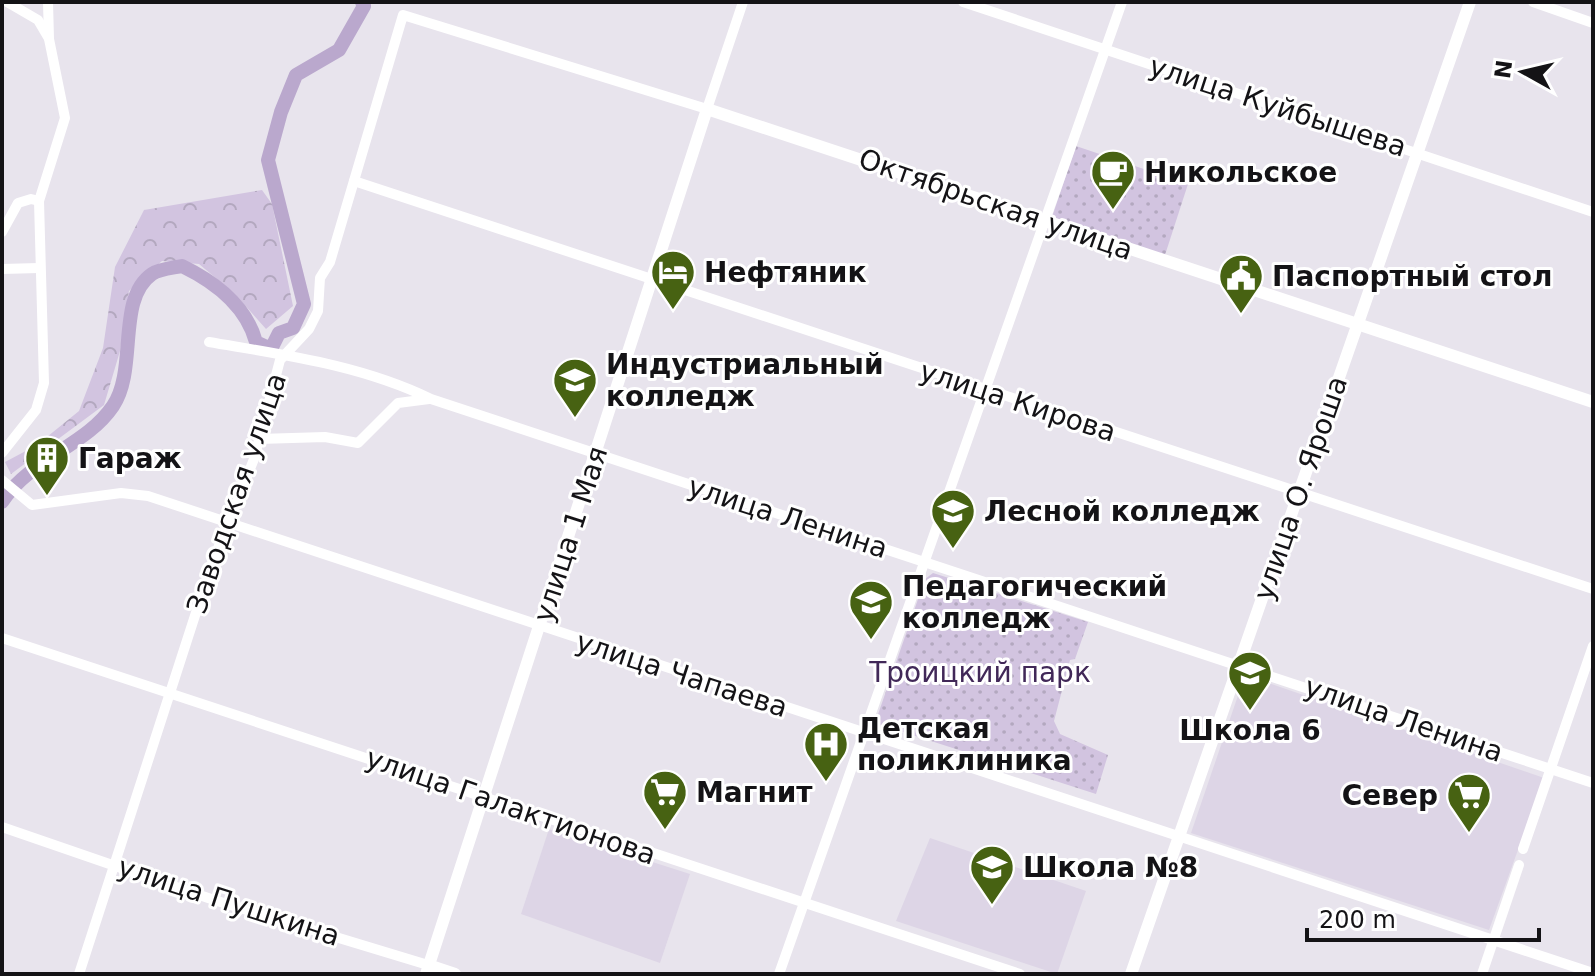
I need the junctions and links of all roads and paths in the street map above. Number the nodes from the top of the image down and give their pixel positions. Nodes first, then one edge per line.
1 (7, 2) edge
2 (48, 2) edge
3 (743, 2) edge
4 (963, 2) edge
5 (1122, 2) edge
6 (1470, 2) edge
7 (1533, 2) edge
8 (400, 20) joint
9 (1593, 23) edge
10 (49, 39) junction
11 (1106, 48) junction
12 (707, 109) junction
13 (1418, 152) junction
14 (354, 181) junction
15 (39, 201) junction
16 (1593, 212) edge
17 (1043, 220) junction
18 (2, 232) edge
19 (39, 268) junction
20 (2, 269) edge
21 (653, 278) junction
22 (1357, 325) junction
23 (209, 342) dead end
24 (287, 353) junction
25 (983, 391) junction
26 (431, 399) junction
27 (1593, 402) edge
28 (259, 439) junction
29 (2, 453) edge
30 (596, 454) junction
31 (4, 482) edge
32 (1299, 493) junction
33 (230, 524) junction
34 (924, 561) junction
35 (1593, 589) edge
36 (540, 626) junction
37 (2, 638) edge
38 (1593, 646) edge
39 (1238, 664) junction
40 (170, 693) junction
41 (863, 733) junction
42 (1551, 769) junction
43 (1593, 783) edge
44 (482, 798) junction
45 (2, 827) edge
46 (1179, 837) junction
47 (1523, 849) dead end
48 (115, 864) junction
49 (1519, 865) dead end
50 (804, 902) junction
51 (1495, 939) junction
52 (427, 969) edge
53 (1593, 973) edge
54 (79, 974) edge
55 (455, 974) edge
56 (779, 974) edge
57 (1020, 974) edge
58 (1131, 974) edge
59 (1482, 974) edge

1 - 10 street
2 - 10 street
3 - 12 street, улица 1 Мая
4 - 11 street, улица Куйбышева
5 - 11 street
6 - 13 main road, улица О. Яроша
7 - 9 street
8 - 12 street, Октябрьская улица
8 - 14 street, Заводская улица
10 - 15 street
11 - 13 street, улица Куйбышева
11 - 17 street
12 - 17 main road, Октябрьская улица
12 - 21 main road, улица 1 Мая
13 - 16 street, улица Куйбышева
13 - 22 main road, улица О. Яроша
14 - 21 street, улица Кирова
14 - 24 street, Заводская улица
15 - 18 street
15 - 19 street
17 - 22 main road, Октябрьская улица
17 - 25 street
19 - 20 street
19 - 29 street
21 - 25 street, улица Кирова
21 - 30 main road, улица 1 Мая
22 - 27 main road, Октябрьская улица
22 - 32 main road, улица О. Яроша
23 - 24 street, улица Ленина
24 - 26 street, улица Ленина
24 - 28 street, Заводская улица
25 - 32 street, улица Кирова
25 - 34 street
26 - 28 street
26 - 30 street, улица Ленина
28 - 33 street, Заводская улица
30 - 34 street, улица Ленина
30 - 36 main road, улица 1 Мая
31 - 33 street, улица Чапаева
32 - 35 street, улица Кирова
32 - 39 main road, улица О. Яроша
33 - 36 street, улица Чапаева
33 - 40 street, Заводская улица
34 - 39 street, улица Ленина
34 - 41 street
36 - 41 street, улица Чапаева
36 - 44 main road, улица 1 Мая
37 - 40 street, улица Галактионова
38 - 42 street
39 - 42 street, улица Ленина
39 - 46 main road, улица О. Яроша
40 - 44 street, улица Галактионова
40 - 48 street, Заводская улица
41 - 46 street, улица Чапаева
41 - 50 street
42 - 43 street, улица Ленина
42 - 47 street
44 - 50 street, улица Галактионова
44 - 52 main road, улица 1 Мая
45 - 48 street, улица Пушкина
46 - 51 street, улица Чапаева
46 - 58 main road, улица О. Яроша
48 - 52 street, улица Пушкина
48 - 54 street, Заводская улица
49 - 51 street
50 - 56 street
50 - 57 street, улица Галактионова
51 - 53 street, улица Чапаева
51 - 59 street
52 - 55 main road, улица Пушкина

